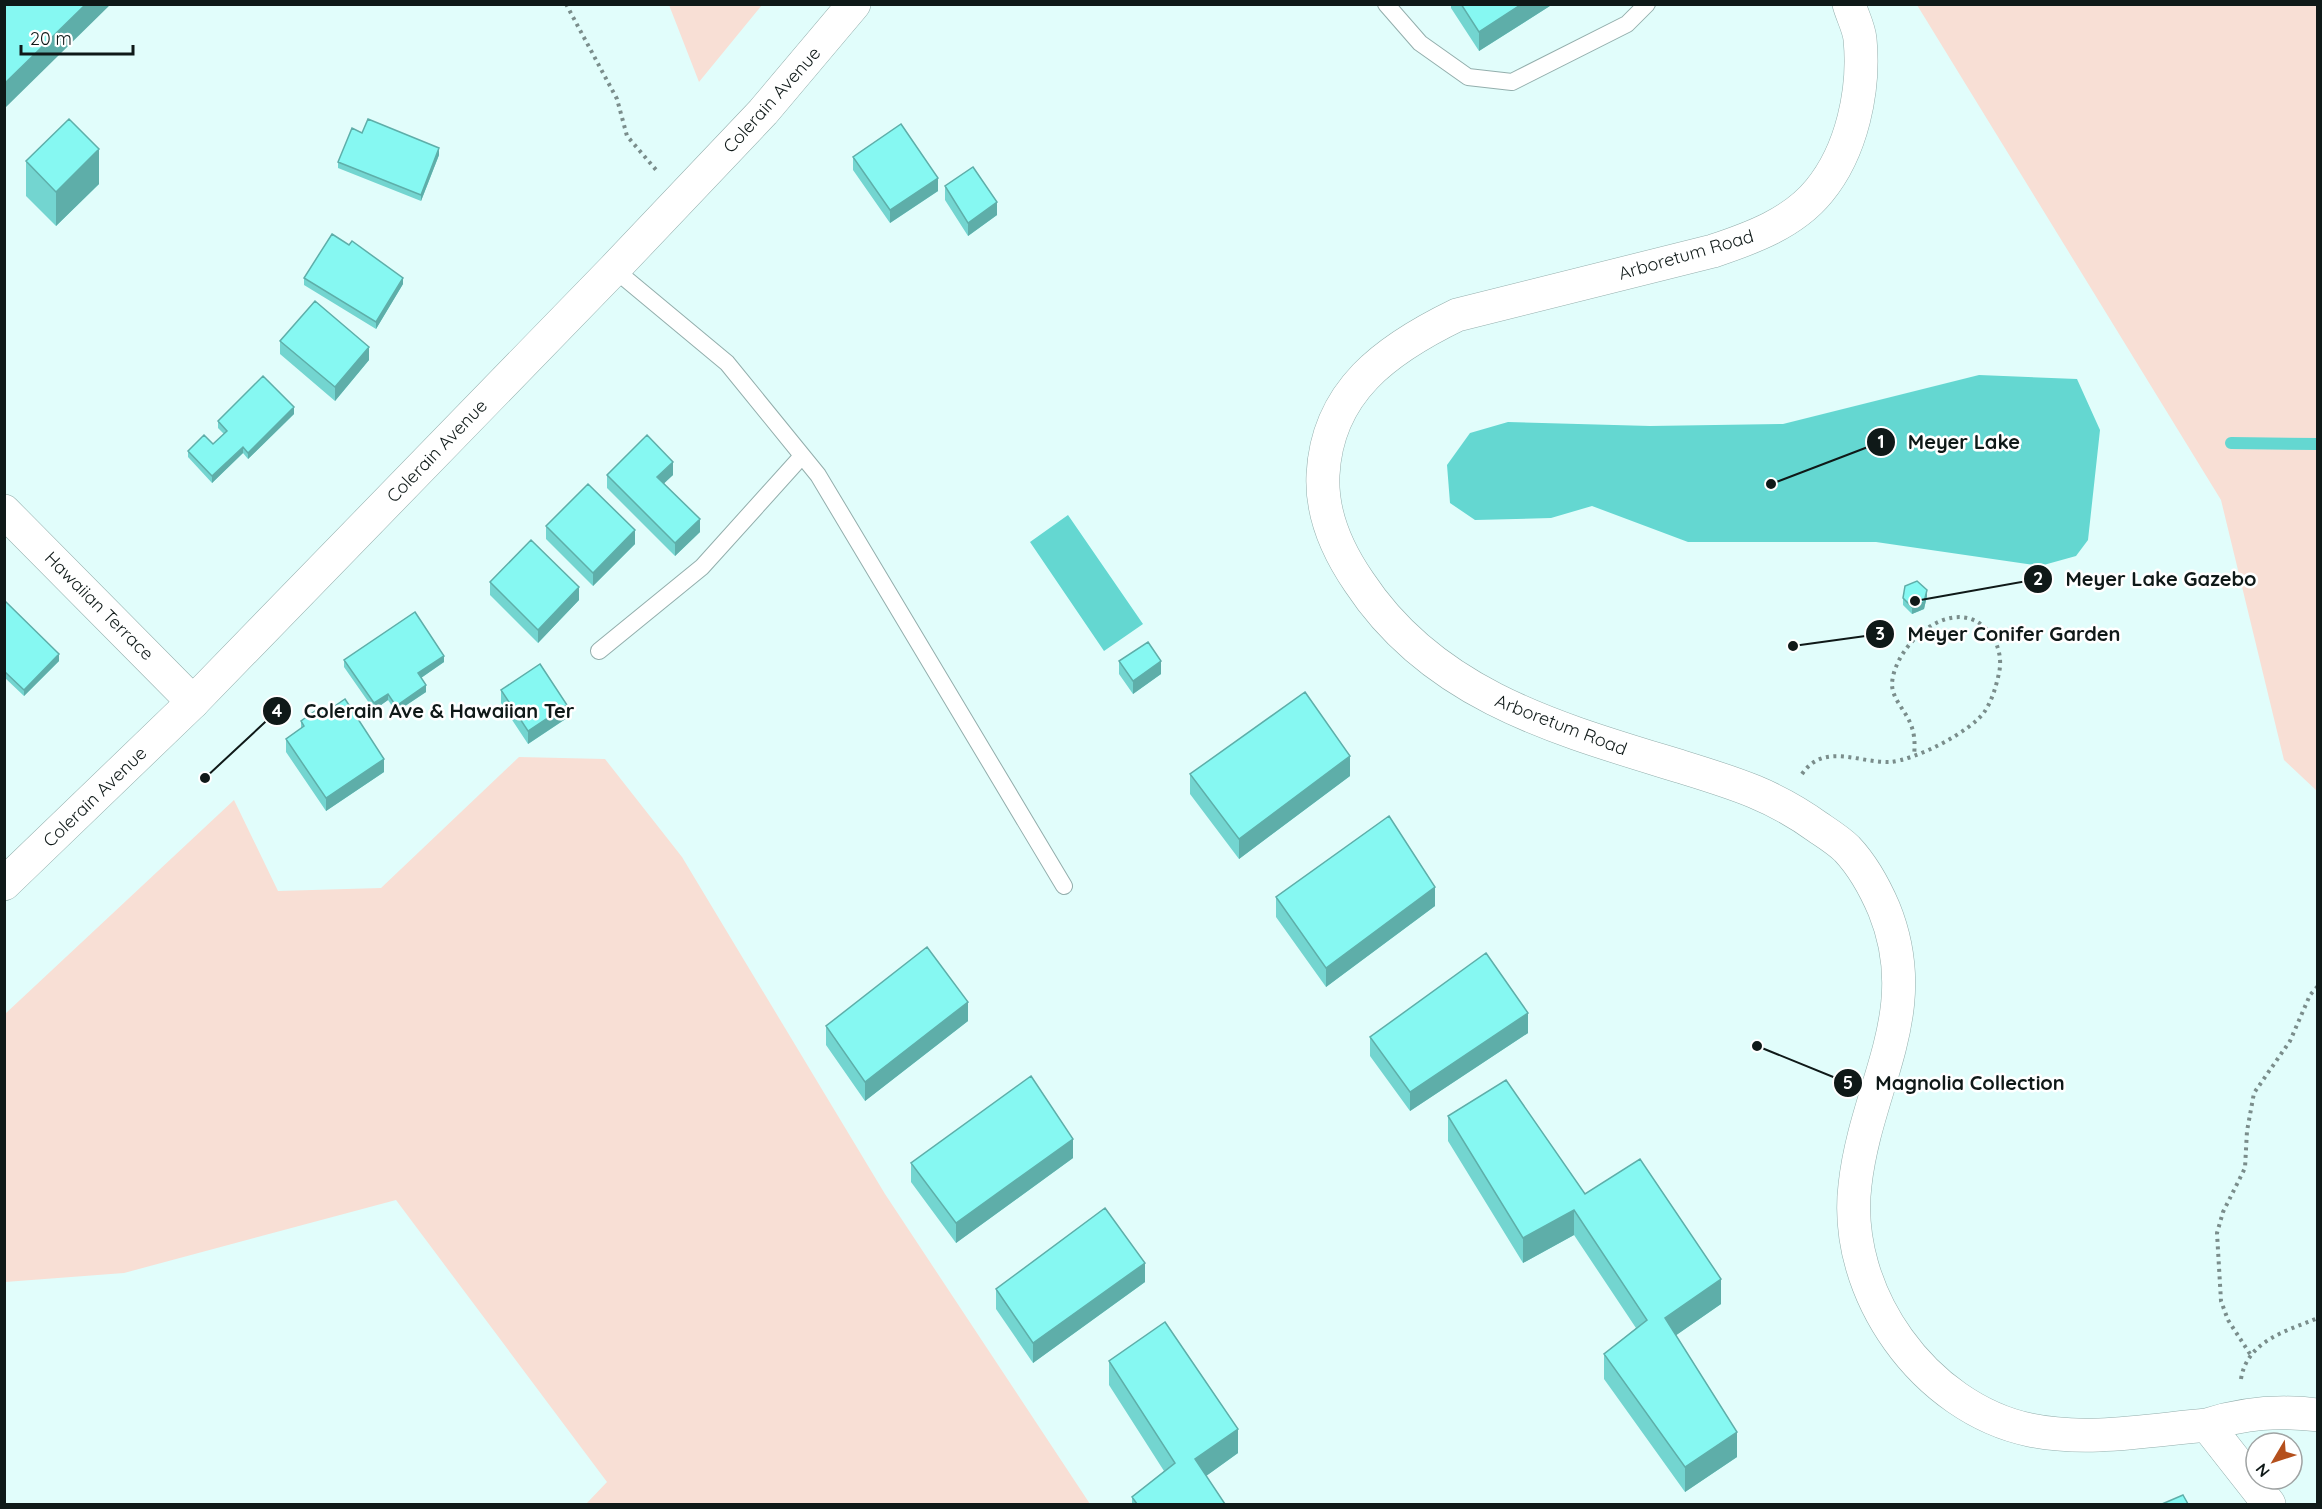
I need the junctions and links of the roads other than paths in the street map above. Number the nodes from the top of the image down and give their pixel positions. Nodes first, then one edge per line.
1 (854, 4) edge
2 (1386, 4) edge
3 (1647, 4) edge
4 (1849, 4) edge
5 (614, 269) junction
6 (802, 456) junction
7 (4, 511) edge
8 (599, 651) dead end
9 (193, 702) junction
10 (4, 884) edge
11 (1064, 886) dead end
12 (2318, 1415) edge
13 (2221, 1421) junction
14 (2269, 1504) edge

1 - 5 street, Colerain Avenue
2 - 3 lane
4 - 13 street, Arboretum Road
5 - 6 lane
5 - 9 street, Colerain Avenue
6 - 8 lane
6 - 11 lane
7 - 9 street, Hawaiian Terrace
9 - 10 street, Colerain Avenue
12 - 13 street, Arboretum Road
13 - 14 street

